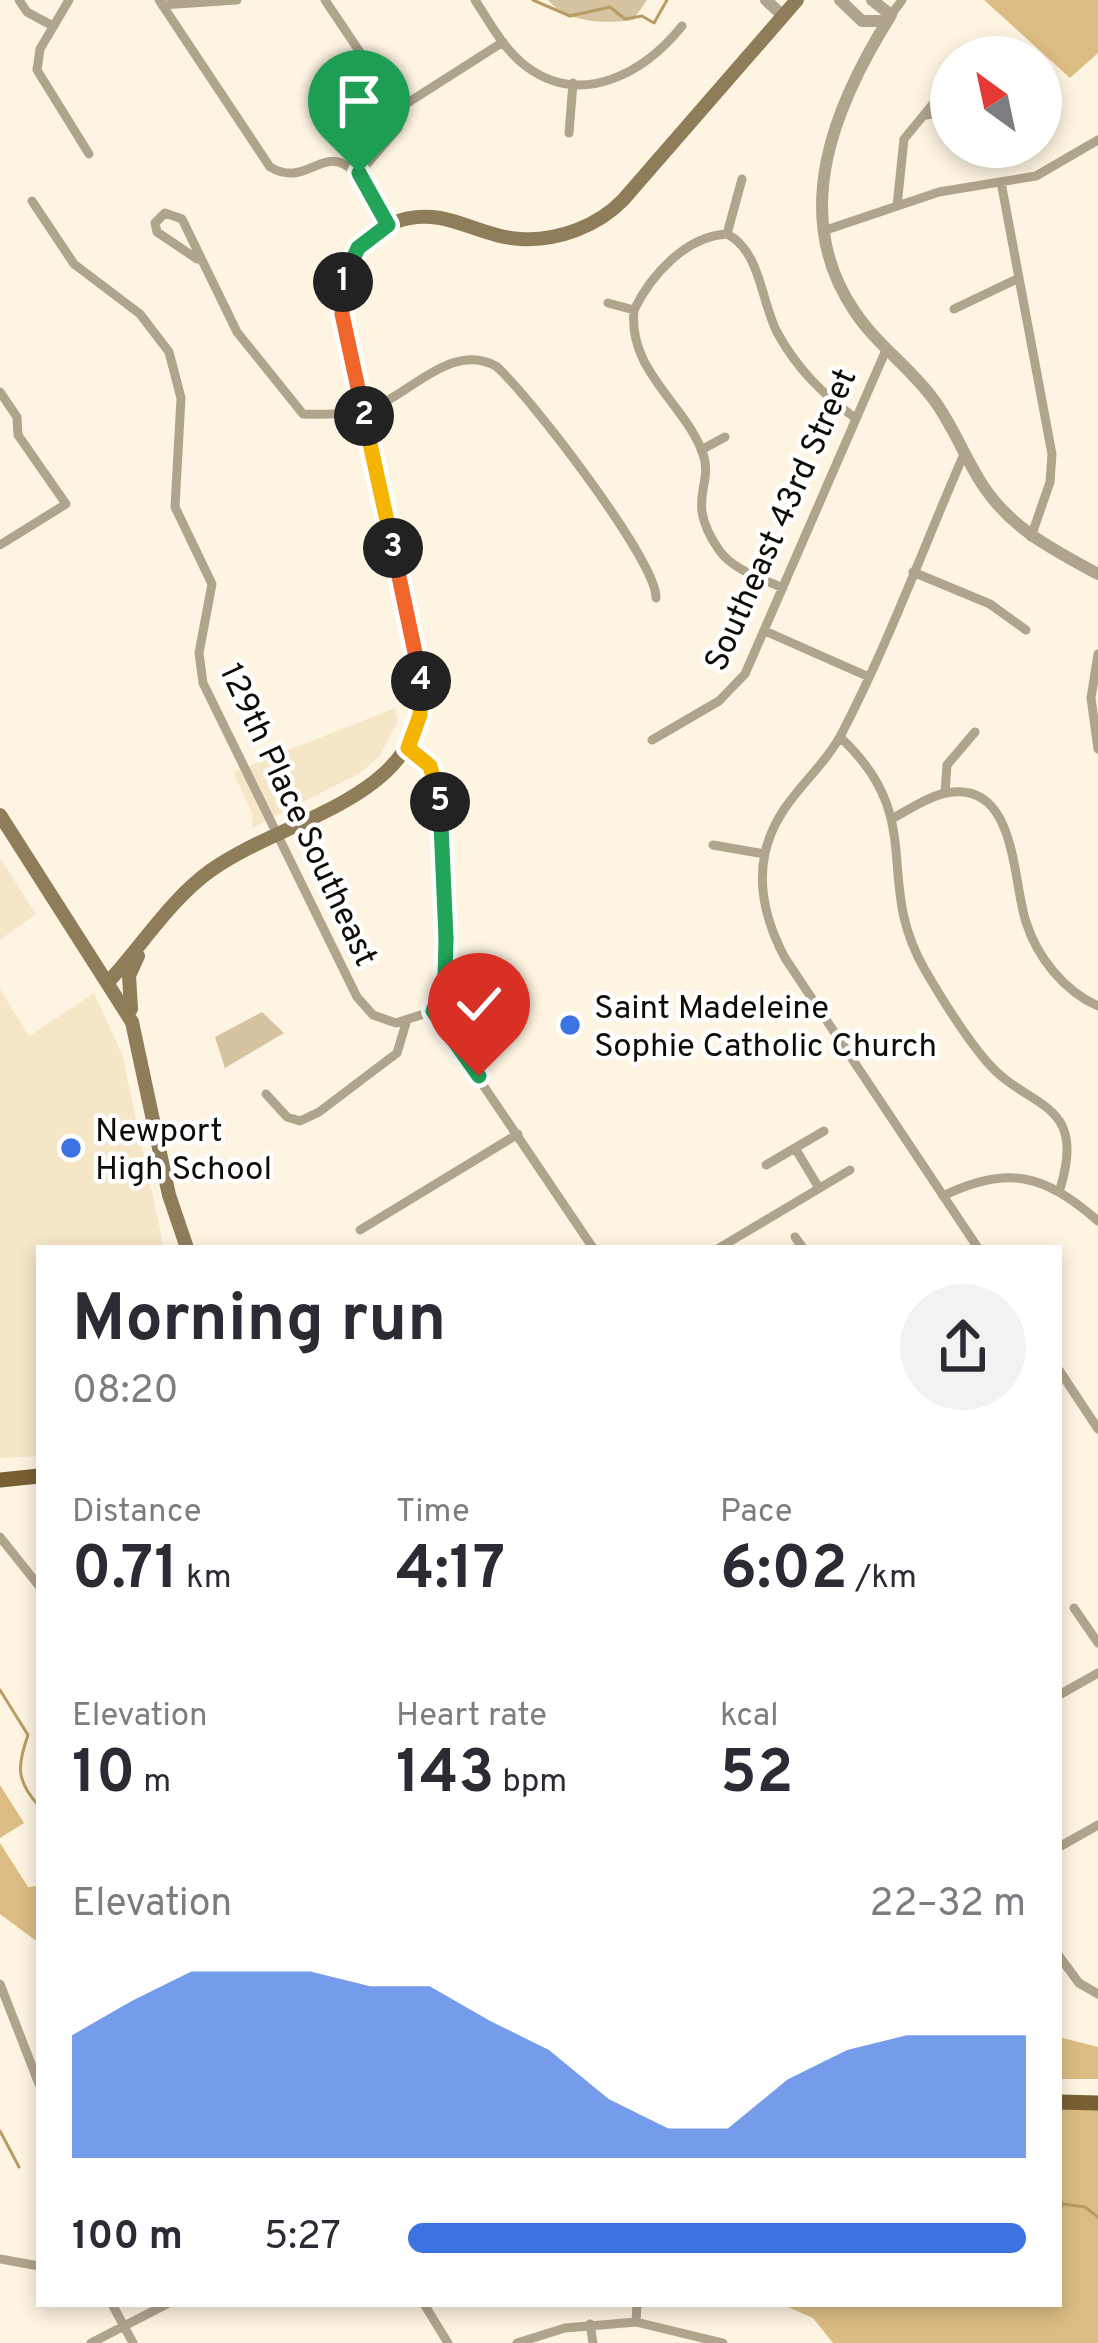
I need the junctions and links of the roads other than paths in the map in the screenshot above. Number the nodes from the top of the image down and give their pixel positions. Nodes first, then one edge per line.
1 (19, 0) edge
2 (69, 0) edge
3 (237, 0) edge
4 (326, 0) edge
5 (475, 0) edge
6 (766, 0) edge
7 (797, 0) edge
8 (840, 0) edge
9 (872, 0) edge
10 (902, 0) edge
11 (160, 2) edge
12 (783, 16) junction
13 (889, 18) junction
14 (862, 20) junction
15 (52, 26) junction
16 (682, 26) dead end
17 (503, 42) junction
18 (872, 44) junction
19 (574, 83) junction
20 (398, 109) junction
21 (930, 110) edge
22 (930, 114) edge
23 (926, 115) junction
24 (569, 133) dead end
25 (1098, 140) edge
26 (89, 154) dead end
27 (359, 173) junction
28 (742, 178) dead end
29 (1001, 182) junction
30 (32, 201) dead end
31 (897, 206) junction
32 (388, 225) junction
33 (823, 231) junction
34 (727, 234) junction
35 (197, 259) junction
36 (1019, 278) junction
37 (608, 303) dead end
38 (954, 309) dead end
39 (634, 310) junction
40 (777, 332) junction
41 (763, 339) dead end
42 (886, 350) junction
43 (0, 392) edge
44 (362, 410) junction
45 (855, 418) junction
46 (725, 437) dead end
47 (701, 449) junction
48 (964, 454) junction
49 (1031, 537) junction
50 (0, 545) edge
51 (913, 572) junction
52 (1098, 574) edge
53 (783, 588) junction
54 (656, 598) dead end
55 (1026, 630) dead end
56 (765, 631) junction
57 (1098, 654) edge
58 (869, 677) junction
59 (1096, 729) edge
60 (975, 732) dead end
61 (841, 737) junction
62 (652, 740) dead end
63 (408, 748) junction
64 (1098, 749) edge
65 (945, 793) junction
66 (0, 814) edge
67 (895, 817) junction
68 (276, 836) junction
69 (713, 845) dead end
70 (765, 854) junction
71 (146, 940) junction
72 (110, 980) junction
73 (1098, 1006) edge
74 (433, 1011) junction
75 (132, 1022) junction
76 (406, 1023) junction
77 (266, 1094) dead end
78 (824, 1130) dead end
79 (518, 1134) junction
80 (795, 1148) junction
81 (766, 1165) dead end
82 (850, 1170) dead end
83 (819, 1188) junction
84 (1060, 1189) junction
85 (944, 1196) junction
86 (1098, 1221) edge
87 (360, 1230) dead end
88 (795, 1237) dead end
89 (186, 1245) edge
90 (591, 1245) edge
91 (724, 1245) edge
92 (801, 1245) edge
93 (976, 1245) edge
94 (1062, 1375) edge
95 (1098, 1429) edge
96 (36, 1477) edge
97 (0, 1480) edge
98 (0, 1537) edge
99 (36, 1582) edge
100 (1074, 1608) dead end
101 (1098, 1643) edge
102 (1098, 1673) edge
103 (1062, 1693) edge
104 (1098, 1825) edge
105 (1062, 1845) edge
106 (1062, 1960) edge
107 (0, 1984) edge
108 (1098, 1994) edge
109 (36, 2072) edge
110 (1062, 2102) edge
111 (1098, 2103) edge
112 (0, 2259) edge
113 (36, 2265) edge
114 (114, 2307) edge
115 (162, 2307) edge
116 (426, 2307) edge
117 (637, 2307) edge
118 (636, 2322) junction
119 (590, 2324) junction
120 (124, 2328) junction
121 (95, 2342) edge
122 (133, 2343) edge
123 (448, 2343) edge
124 (518, 2343) edge
125 (592, 2343) edge
126 (723, 2343) edge

1 - 15 street
2 - 15 street
3 - 11 street
4 - 20 street
5 - 17 street
6 - 12 street
7 - 12 main road
8 - 14 street
9 - 13 street
10 - 13 street
11 - 27 street
12 - 32 main road
13 - 14 street
13 - 18 street
14 - 18 street
15 - 26 street
16 - 19 street
17 - 19 street
17 - 20 street
18 - 33 street
19 - 24 street
20 - 27 street
21 - 23 street
22 - 23 street
23 - 31 street
25 - 29 street
27 - 32 street
28 - 34 street
29 - 31 street
29 - 36 street
30 - 68 street, 129th Place Southeast
31 - 33 street
32 - 44 main road
33 - 42 street
34 - 39 street
34 - 40 street
35 - 35 street
35 - 44 street
36 - 38 street
36 - 49 street
37 - 39 street
39 - 47 street
40 - 41 street
40 - 45 street
42 - 45 street, Southeast 43rd Street
42 - 48 street
43 - 50 street
44 - 54 street
44 - 63 main road
45 - 53 street, Southeast 43rd Street
46 - 47 street
47 - 53 street
48 - 49 street
48 - 51 street
49 - 52 street
51 - 55 street
51 - 58 street
53 - 56 street, Southeast 43rd Street
56 - 58 street
56 - 62 street, Southeast 43rd Street
57 - 59 street
58 - 61 street
59 - 64 street
60 - 65 street
61 - 67 street
61 - 70 street
63 - 68 main road
63 - 74 street
65 - 67 street
65 - 73 street
66 - 72 main road
67 - 84 street
68 - 71 main road
68 - 76 street, 129th Place Southeast
69 - 70 street
70 - 85 street
71 - 72 main road
71 - 75 main road
72 - 75 main road
74 - 76 street
74 - 79 street
75 - 89 main road
76 - 77 street
78 - 80 street
79 - 87 street
79 - 90 street
80 - 81 street
80 - 83 street
82 - 83 street
83 - 91 street
84 - 85 street
84 - 86 street
85 - 93 street
88 - 92 street
94 - 95 street
96 - 97 main road
98 - 99 street
100 - 101 street
102 - 103 street
104 - 105 street
106 - 108 street
107 - 109 street
110 - 111 main road
112 - 113 street
114 - 120 street
115 - 120 street
116 - 123 street
117 - 118 street
118 - 119 street
118 - 126 street
119 - 124 street
119 - 125 street
120 - 121 street
120 - 122 street

